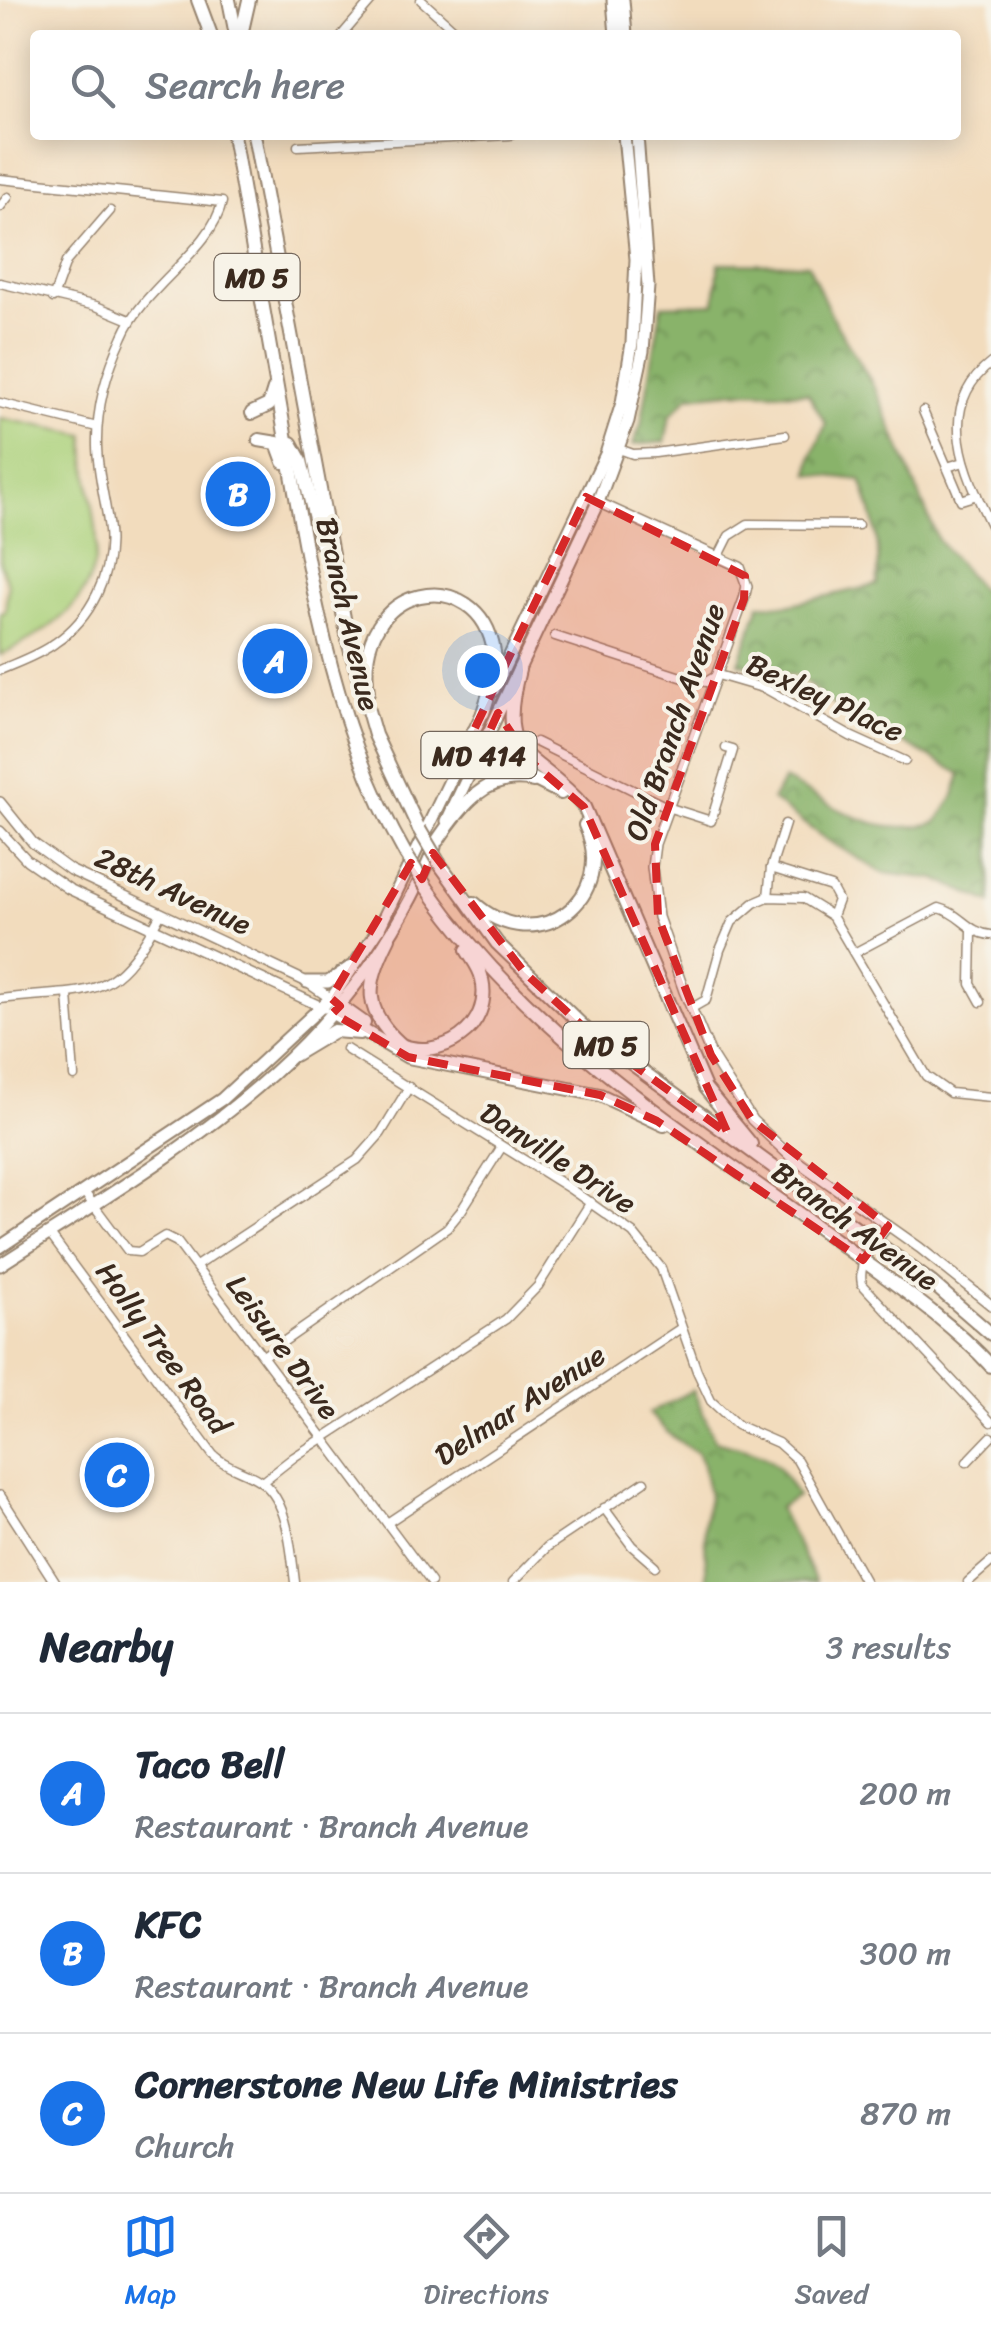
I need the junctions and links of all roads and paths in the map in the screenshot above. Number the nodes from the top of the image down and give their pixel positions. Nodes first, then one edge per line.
1 (198, 0) edge
2 (210, 0) edge
3 (229, 0) edge
4 (248, 0) edge
5 (372, 0) edge
6 (422, 0) edge
7 (612, 0) edge
8 (625, 4) edge
9 (211, 30) edge
10 (213, 30) edge
11 (237, 30) edge
12 (239, 30) edge
13 (346, 30) edge
14 (455, 30) edge
15 (615, 30) edge
16 (626, 30) edge
17 (234, 140) edge
18 (255, 140) edge
19 (407, 140) edge
20 (624, 140) edge
21 (637, 140) edge
22 (298, 146) dead end
23 (0, 178) edge
24 (8, 197) dead end
25 (0, 207) edge
26 (110, 211) dead end
27 (0, 283) edge
28 (53, 298) junction
29 (130, 320) junction
30 (287, 322) junction
31 (991, 363) edge
32 (275, 381) junction
33 (0, 403) edge
34 (280, 408) junction
35 (923, 411) dead end
36 (252, 413) dead end
37 (98, 428) junction
38 (785, 436) dead end
39 (286, 438) junction
40 (258, 440) dead end
41 (619, 448) junction
42 (964, 462) junction
43 (946, 467) junction
44 (977, 494) junction
45 (592, 499) junction
46 (858, 525) dead end
47 (991, 525) edge
48 (302, 527) junction
49 (719, 556) junction
50 (339, 602) junction
51 (554, 636) dead end
52 (0, 670) edge
53 (519, 670) junction
54 (718, 674) junction
55 (483, 713) junction
56 (474, 732) junction
57 (536, 742) dead end
58 (482, 748) junction
59 (726, 748) dead end
60 (905, 761) dead end
61 (388, 762) junction
62 (550, 786) junction
63 (0, 802) edge
64 (667, 807) junction
65 (784, 824) dead end
66 (0, 831) edge
67 (438, 840) junction
68 (771, 868) junction
69 (450, 880) junction
70 (768, 897) junction
71 (439, 905) junction
72 (161, 914) junction
73 (832, 916) junction
74 (153, 928) junction
75 (972, 931) junction
76 (991, 935) edge
77 (389, 938) junction
78 (854, 954) junction
79 (360, 959) junction
80 (307, 982) junction
81 (68, 995) junction
82 (0, 999) edge
83 (981, 1002) dead end
84 (332, 1006) junction
85 (692, 1008) junction
86 (367, 1034) junction
87 (404, 1046) junction
88 (346, 1049) dead end
89 (294, 1055) junction
90 (74, 1076) dead end
91 (409, 1088) junction
92 (991, 1097) edge
93 (501, 1148) junction
94 (739, 1172) junction
95 (790, 1178) junction
96 (84, 1192) junction
97 (591, 1202) junction
98 (93, 1206) junction
99 (888, 1226) junction
100 (49, 1233) junction
101 (876, 1242) junction
102 (0, 1246) edge
103 (863, 1260) junction
104 (0, 1265) edge
105 (196, 1266) junction
106 (991, 1305) edge
107 (681, 1328) junction
108 (991, 1334) edge
109 (263, 1356) junction
110 (991, 1366) edge
111 (991, 1422) edge
112 (991, 1437) edge
113 (323, 1439) junction
114 (967, 1462) dead end
115 (262, 1482) junction
116 (644, 1482) dead end
117 (0, 1496) edge
118 (604, 1508) junction
119 (387, 1523) junction
120 (991, 1562) edge
121 (656, 1566) dead end
122 (55, 1582) edge
123 (295, 1582) edge
124 (431, 1582) edge
125 (513, 1582) edge
126 (865, 1582) edge
127 (968, 1582) edge

1 - 9 highway
2 - 10 highway
3 - 11 highway
4 - 12 highway
5 - 13 street
6 - 14 street
7 - 15 main road
8 - 16 main road
17 - 32 highway, Branch Avenue / MD 5
18 - 30 highway, Branch Avenue / MD 5
19 - 22 street
20 - 45 main road, MD 414
21 - 41 main road, MD 414
23 - 29 street
24 - 25 street
26 - 28 street
27 - 28 street
28 - 29 street
29 - 37 street
30 - 34 highway
30 - 50 highway, Branch Avenue / MD 5
31 - 42 street
32 - 34 highway, Branch Avenue / MD 5
32 - 36 highway
33 - 37 street
34 - 39 highway, Branch Avenue / MD 5
35 - 43 street
37 - 52 street
38 - 41 street
39 - 48 highway, Branch Avenue / MD 5
39 - 50 highway
40 - 48 highway
41 - 45 main road, MD 414
42 - 43 street
42 - 44 street
43 - 44 street
44 - 47 street
45 - 49 street
45 - 53 main road, MD 414
45 - 55 main road, MD 414
46 - 49 street
48 - 71 highway, Branch Avenue / MD 5, bridge
49 - 54 street, Old Branch Avenue
50 - 61 highway, Branch Avenue / MD 5
51 - 54 street, Bexley Place
53 - 58 main road, MD 414
53 - 95 highway
54 - 60 street, Bexley Place
54 - 64 street, Old Branch Avenue
55 - 56 main road, MD 414
55 - 61 highway
56 - 58 highway
56 - 79 main road, MD 414
57 - 64 street
58 - 62 highway
58 - 67 main road, MD 414
59 - 64 street
61 - 69 highway, Branch Avenue / MD 5, bridge
62 - 67 highway
62 - 69 highway
63 - 72 street, 28th Avenue
64 - 85 street, Old Branch Avenue
65 - 68 street
66 - 74 street, 28th Avenue
67 - 77 main road, MD 414
68 - 70 street
68 - 73 street
69 - 95 highway, Branch Avenue / MD 5
70 - 73 street
70 - 85 street
71 - 87 highway
71 - 94 highway, Branch Avenue / MD 5
72 - 74 street
72 - 80 street, 28th Avenue
73 - 78 street
74 - 81 street
74 - 84 street, 28th Avenue
75 - 76 street
75 - 78 street
75 - 83 street
77 - 84 main road, MD 414
77 - 87 highway
78 - 92 street
79 - 80 main road
79 - 84 main road, MD 414
80 - 84 street, 28th Avenue
81 - 82 street
81 - 90 street
84 - 86 highway
84 - 87 highway
84 - 89 main road, MD 414
84 - 96 main road, MD 414
85 - 99 street, Old Branch Avenue
86 - 89 highway
86 - 94 highway
88 - 91 street, Danville Drive
89 - 98 main road, MD 414
91 - 93 street, Danville Drive
91 - 105 street
93 - 97 street, Danville Drive
93 - 109 street
94 - 103 highway, Branch Avenue / MD 5
95 - 101 highway, Branch Avenue / MD 5
96 - 98 street, Leisure Drive
96 - 102 main road, MD 414
97 - 107 street, Danville Drive
97 - 113 street
98 - 100 main road, MD 414
98 - 105 street, Leisure Drive
99 - 101 street
99 - 106 street, Old Branch Avenue
100 - 104 main road, MD 414
100 - 115 street, Holly Tree Road
101 - 103 street
101 - 108 highway, Branch Avenue / MD 5
103 - 110 highway, Branch Avenue / MD 5
103 - 111 street
105 - 109 street, Leisure Drive
107 - 119 street, Delmar Avenue
107 - 126 street, Danville Drive
109 - 113 street, Leisure Drive
112 - 114 street
113 - 115 street
113 - 119 street, Leisure Drive
115 - 123 street
116 - 118 street
117 - 122 street
118 - 121 street
118 - 125 street
119 - 124 street, Leisure Drive
120 - 127 street

